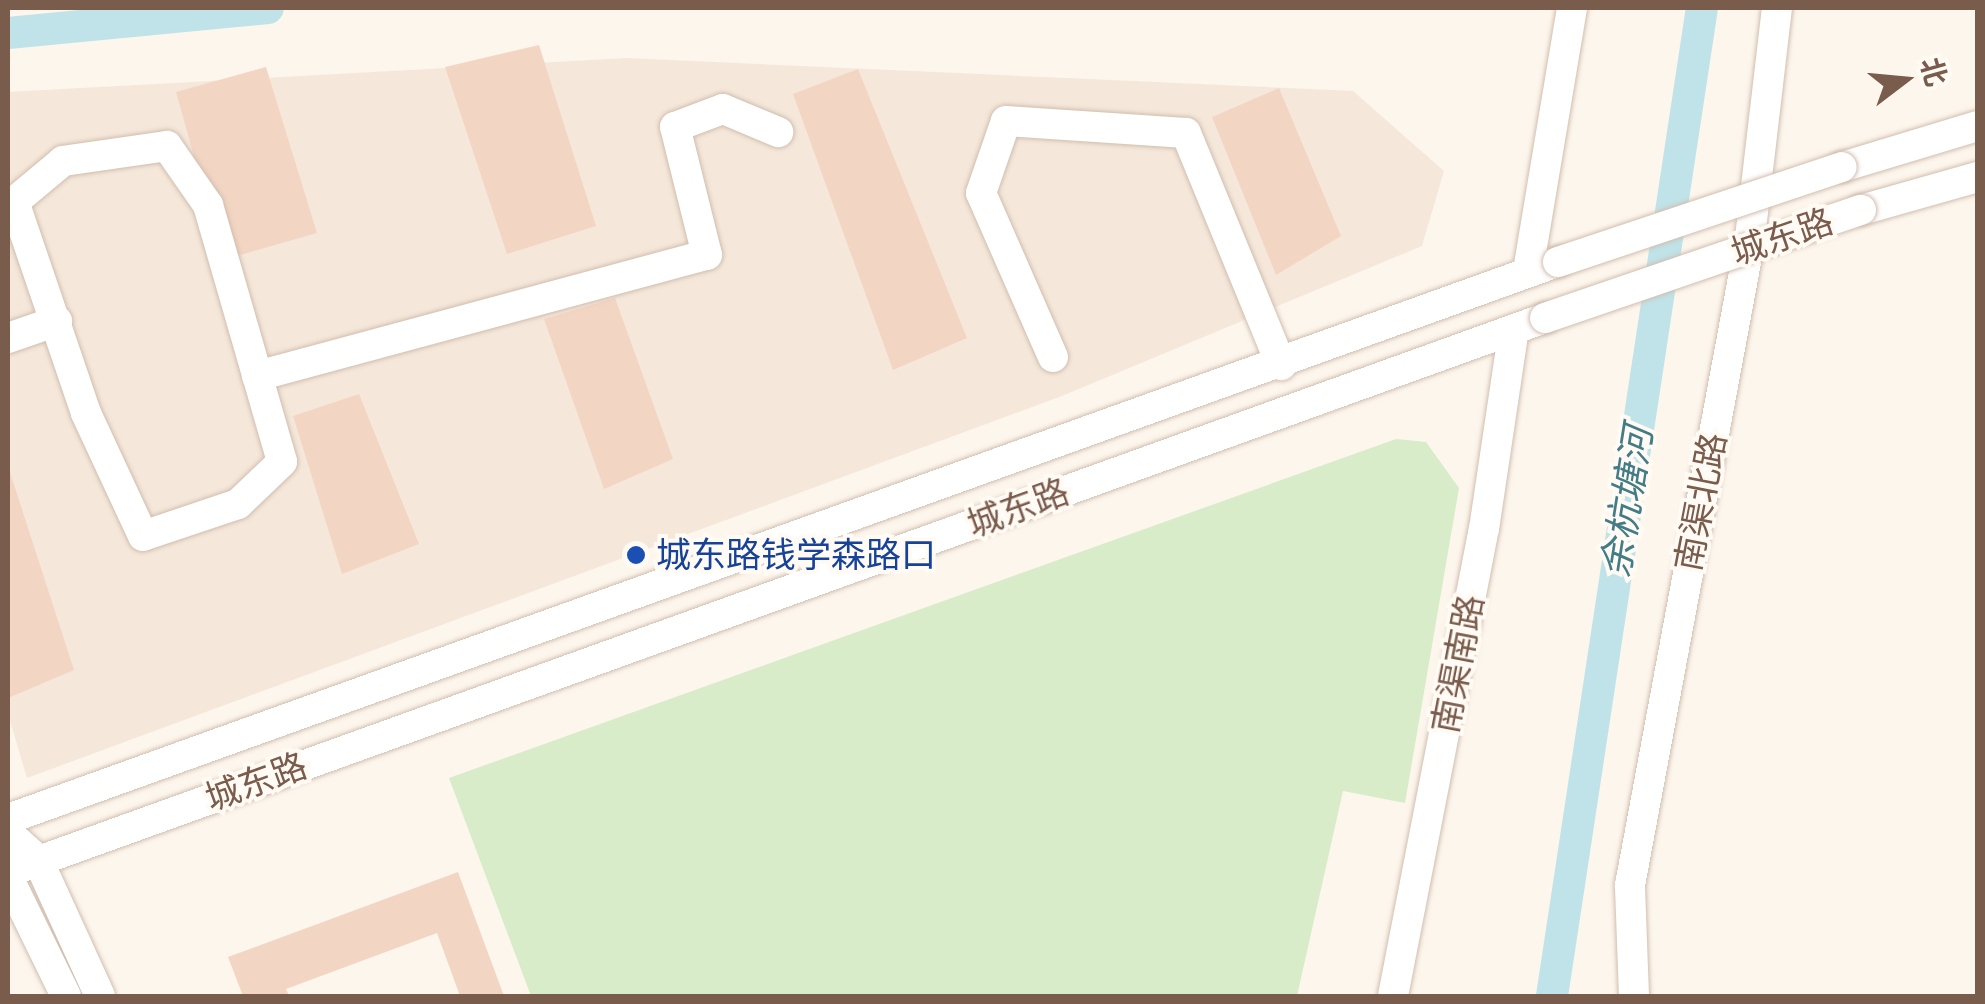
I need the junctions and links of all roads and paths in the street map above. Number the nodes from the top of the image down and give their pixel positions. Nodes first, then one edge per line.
1 (1572, 8) edge
2 (1777, 8) edge
3 (1978, 126) edge
4 (778, 132) dead end
5 (1978, 176) edge
6 (1528, 272) junction
7 (57, 322) junction
8 (1514, 330) junction
9 (8, 338) edge
10 (1053, 357) dead end
11 (1281, 366) junction
12 (257, 376) junction
13 (8, 819) edge
14 (8, 833) edge
15 (38, 860) junction
16 (8, 874) edge
17 (66, 996) edge
18 (100, 996) edge
19 (1392, 996) edge
20 (1634, 996) edge

1 - 6 street
2 - 20 street, 南渠北路
3 - 6 street, 城东路, bridge
4 - 12 street
5 - 8 street, 城东路, bridge
6 - 11 street, 城东路
7 - 9 street
7 - 12 street
7 - 12 street
8 - 15 street, 城东路
8 - 19 street, 南渠南路
10 - 11 street
11 - 13 street, 城东路
14 - 15 street
15 - 16 street, 城东路
15 - 18 street
16 - 17 street

